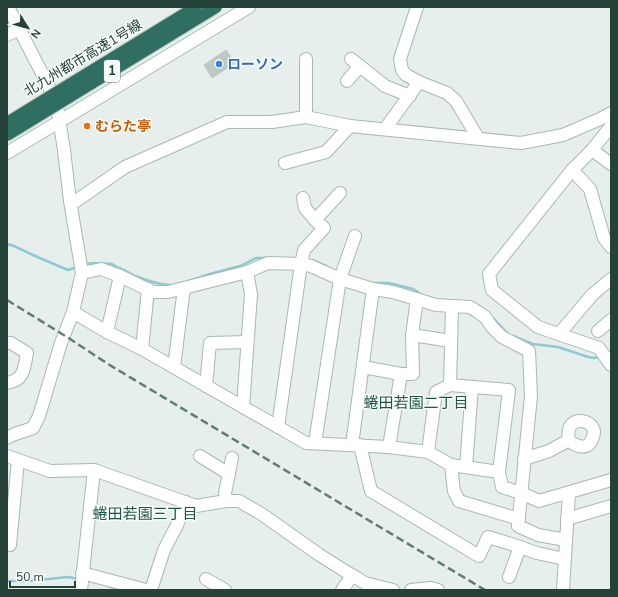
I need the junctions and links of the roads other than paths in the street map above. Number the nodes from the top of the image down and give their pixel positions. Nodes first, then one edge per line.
1 (8, 7) edge
2 (190, 7) edge
3 (196, 7) edge
4 (217, 7) edge
5 (249, 7) edge
6 (416, 7) edge
7 (20, 29) junction
8 (7, 35) edge
9 (306, 58) dead end
10 (347, 81) dead end
11 (419, 82) junction
12 (51, 91) junction
13 (410, 96) junction
14 (57, 106) junction
15 (611, 113) edge
16 (306, 117) junction
17 (7, 119) edge
18 (59, 121) junction
19 (7, 123) edge
20 (350, 126) junction
21 (611, 126) edge
22 (385, 129) junction
23 (7, 135) edge
24 (7, 138) edge
25 (478, 138) junction
26 (592, 150) junction
27 (7, 153) edge
28 (285, 163) dead end
29 (611, 164) edge
30 (572, 170) junction
31 (340, 193) dead end
32 (303, 198) dead end
33 (70, 201) junction
34 (315, 220) junction
35 (355, 236) dead end
36 (611, 247) edge
37 (302, 259) junction
38 (247, 272) junction
39 (82, 273) junction
40 (342, 275) junction
41 (120, 276) junction
42 (611, 279) edge
43 (184, 288) junction
44 (148, 289) junction
45 (373, 289) junction
46 (416, 298) junction
47 (452, 306) junction
48 (73, 312) junction
49 (611, 320) edge
50 (598, 331) dead end
51 (107, 332) junction
52 (559, 334) junction
53 (412, 335) junction
54 (451, 341) junction
55 (247, 342) junction
56 (7, 343) edge
57 (142, 349) junction
58 (611, 365) edge
59 (174, 367) junction
60 (363, 368) junction
61 (401, 374) junction
62 (7, 383) edge
63 (450, 385) junction
64 (206, 386) junction
65 (472, 387) junction
66 (243, 407) junction
67 (278, 427) junction
68 (7, 438) edge
69 (568, 440) dead end
70 (315, 443) junction
71 (356, 445) junction
72 (389, 447) junction
73 (428, 452) junction
74 (200, 456) dead end
75 (12, 458) edge
76 (232, 458) dead end
77 (524, 459) junction
78 (451, 465) junction
79 (466, 467) junction
80 (94, 470) junction
81 (499, 472) junction
82 (229, 474) junction
83 (611, 480) edge
84 (521, 493) junction
85 (569, 493) junction
86 (226, 501) junction
87 (186, 502) junction
88 (611, 506) edge
89 (567, 518) junction
90 (519, 519) junction
91 (566, 540) junction
92 (10, 545) dead end
93 (520, 547) junction
94 (564, 559) junction
95 (82, 573) junction
96 (352, 576) junction
97 (509, 576) dead end
98 (206, 579) dead end
99 (85, 589) edge
100 (146, 590) edge
101 (151, 590) edge
102 (225, 590) edge
103 (342, 590) edge
104 (393, 590) edge
105 (411, 590) edge
106 (438, 590) edge
107 (563, 590) edge

1 - 7 street
2 - 12 street
3 - 19 highway, 北九州都市高速1号線 / 1, bridge
4 - 14 street
4 - 23 highway, 北九州都市高速1号線 / 1, bridge
5 - 18 street
6 - 11 street
7 - 8 street
7 - 12 street
9 - 16 street
10 - 13 street
11 - 13 street
11 - 25 street
12 - 14 street
12 - 17 street
13 - 22 street
14 - 18 street
14 - 24 street
15 - 25 street
16 - 20 street
16 - 33 street
18 - 27 street
18 - 33 street
20 - 22 street
20 - 28 street
21 - 26 street
22 - 25 street
26 - 29 street
26 - 30 street
30 - 36 street
30 - 52 street
31 - 34 street
32 - 34 street
33 - 39 street
34 - 37 street
35 - 40 street
37 - 38 street
37 - 40 street
37 - 67 street
38 - 43 street
38 - 55 street
39 - 41 street
39 - 48 street
40 - 45 street
40 - 70 street
41 - 44 street
41 - 51 street
42 - 52 street
43 - 44 street
43 - 59 street
44 - 57 street
45 - 46 street
45 - 60 street
46 - 47 street
46 - 53 street
47 - 54 street
47 - 77 street
48 - 51 street
48 - 68 street
49 - 50 street
51 - 57 street
52 - 58 street
53 - 54 street
53 - 61 street
54 - 63 street
55 - 64 street
55 - 66 street
56 - 62 street
57 - 59 street
59 - 64 street
60 - 61 street
60 - 71 street
61 - 72 street
63 - 65 street
63 - 73 street
64 - 66 street
65 - 79 street
65 - 81 street
66 - 67 street
67 - 70 street
69 - 77 street
70 - 71 street
71 - 72 street
71 - 93 street
72 - 73 street
73 - 78 street
74 - 82 street
75 - 80 street
75 - 92 street
76 - 82 street
77 - 84 street
78 - 79 street
78 - 90 street
79 - 81 street
80 - 87 street
80 - 95 street
81 - 84 street
82 - 86 street
83 - 85 street
84 - 85 street
84 - 90 street
85 - 89 street
86 - 87 street
86 - 96 street
87 - 101 street
88 - 89 street
89 - 91 street
90 - 91 street
91 - 94 street
93 - 94 street
93 - 97 street
94 - 107 street
95 - 99 street
95 - 100 street
96 - 103 street
96 - 104 street
98 - 102 street
105 - 106 street

